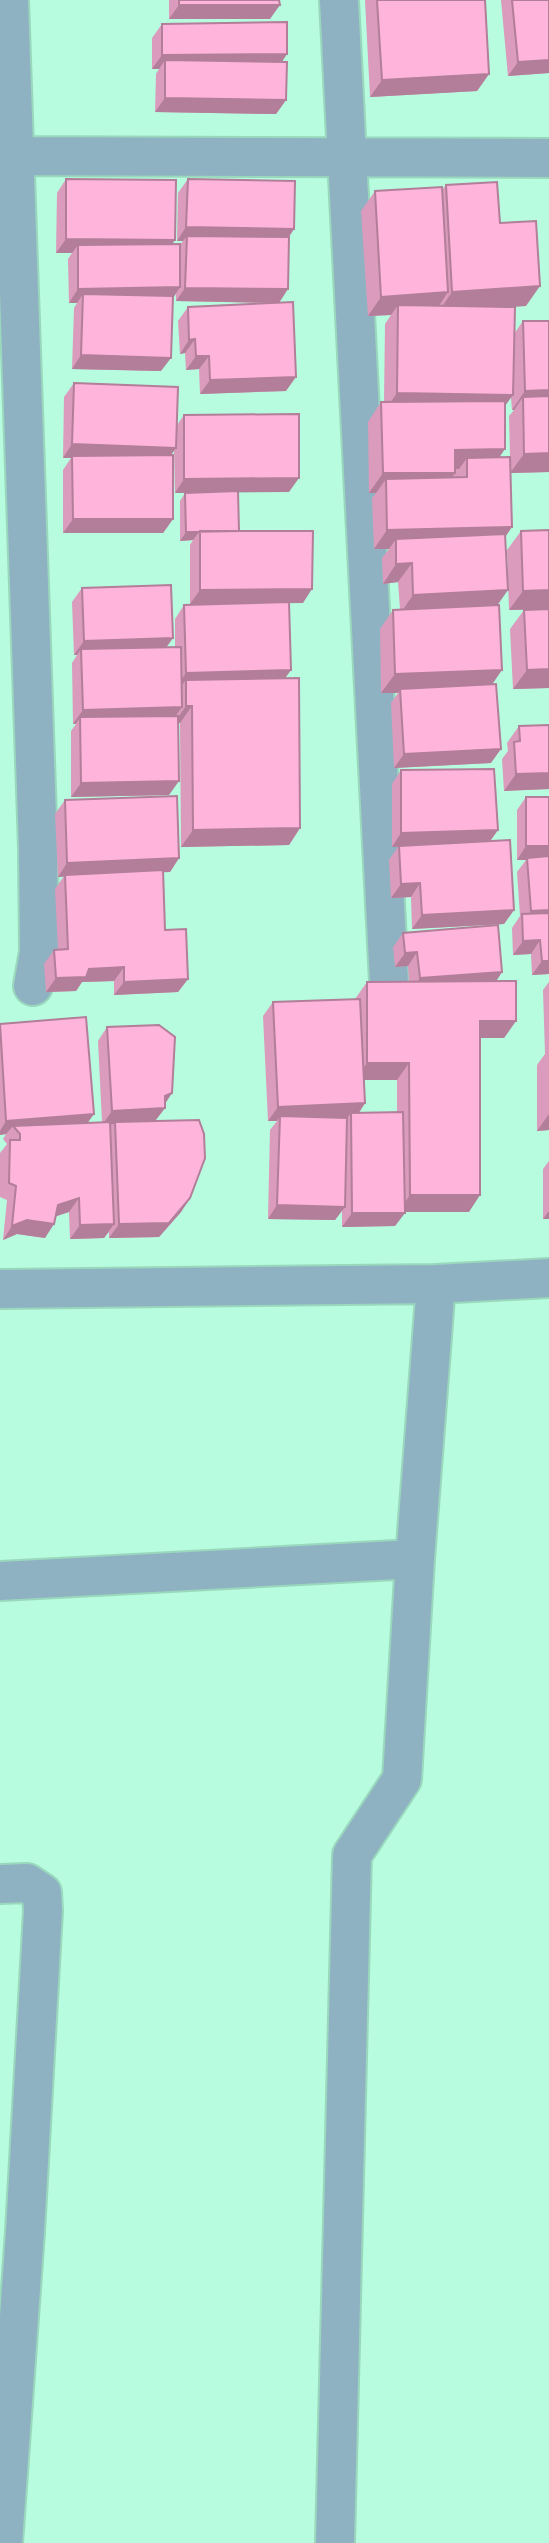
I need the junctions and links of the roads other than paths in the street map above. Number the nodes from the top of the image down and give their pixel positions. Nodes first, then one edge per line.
1 (9, 0) edge
2 (339, 0) edge
3 (8, 156) edge
4 (348, 157) junction
5 (549, 158) edge
6 (388, 982) edge
7 (33, 986) dead end
8 (549, 1278) edge
9 (436, 1284) junction
10 (0, 1289) edge
11 (415, 1559) junction
12 (0, 1581) edge
13 (0, 1884) edge
14 (13, 2231) edge
15 (3, 2543) edge
16 (334, 2543) edge

1 - 3 street
2 - 4 street
3 - 4 street
3 - 7 street
4 - 5 street
4 - 6 street
8 - 9 street
9 - 10 street
9 - 11 street
11 - 12 street
11 - 16 street
13 - 14 street
14 - 15 street

